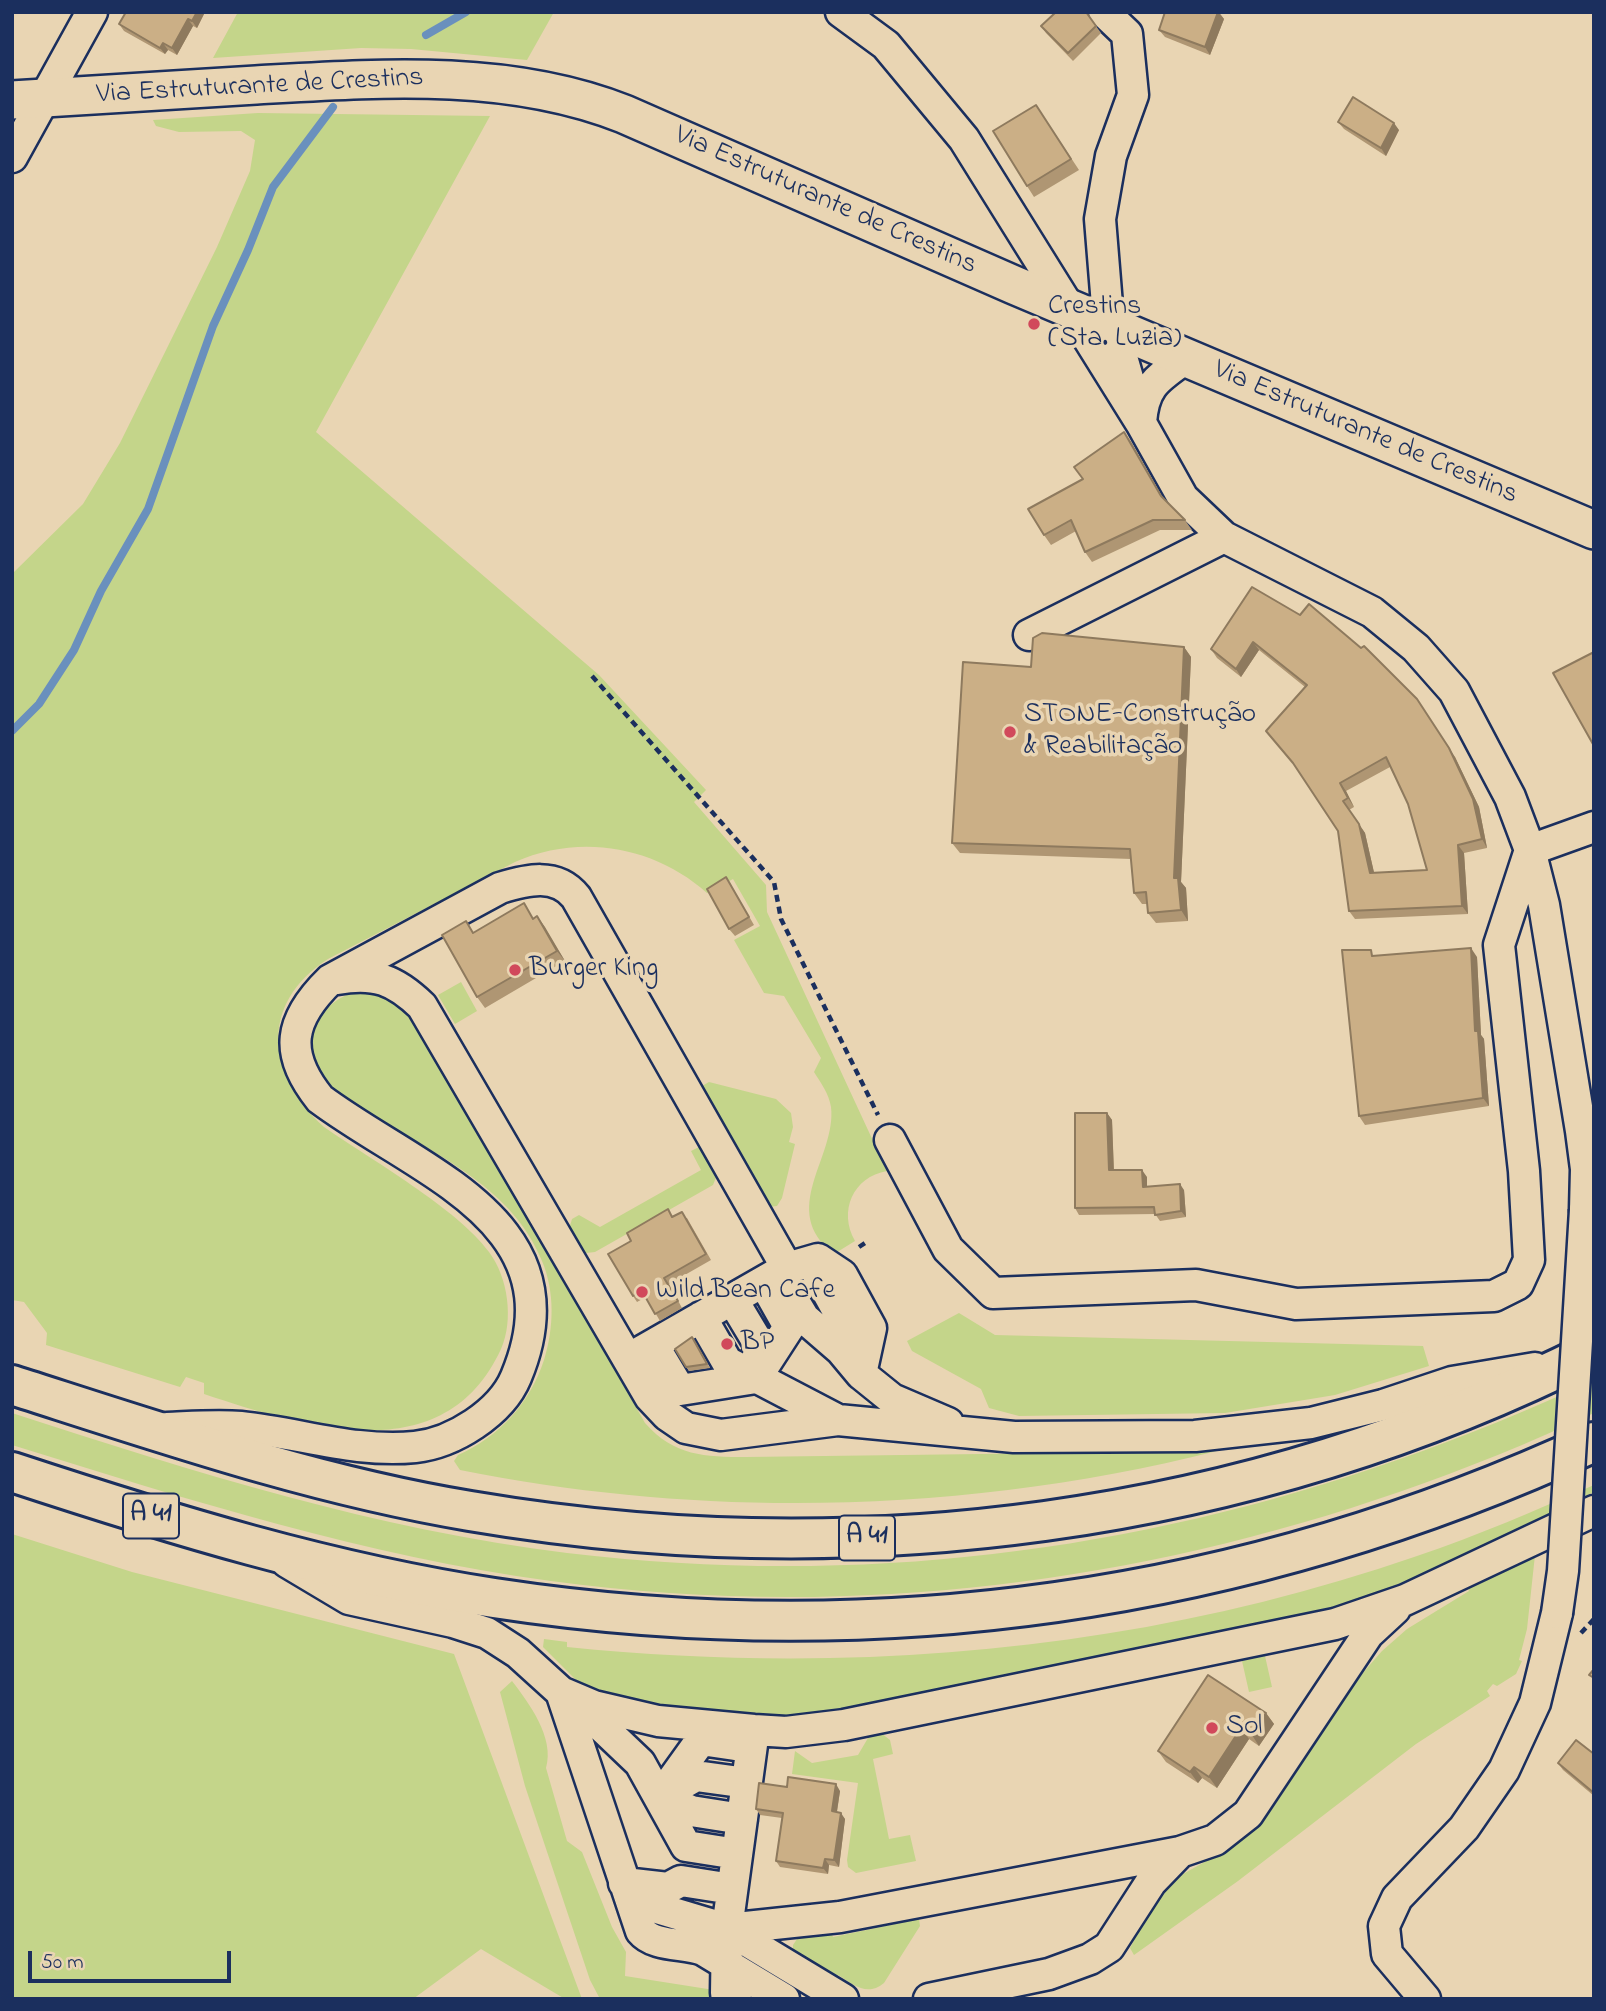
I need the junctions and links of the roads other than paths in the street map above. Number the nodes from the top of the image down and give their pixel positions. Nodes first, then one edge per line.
1 (92, 12) edge
2 (841, 12) edge
3 (1104, 12) edge
4 (28, 99) edge
5 (12, 157) edge
6 (1069, 309) junction
7 (1114, 327) junction
8 (1186, 358) junction
9 (1141, 423) junction
10 (1594, 530) edge
11 (1224, 537) junction
12 (1029, 635) dead end
13 (1594, 827) edge
14 (1530, 850) junction
15 (330, 980) junction
16 (890, 1140) road end
17 (728, 1302) junction
18 (1584, 1356) edge
19 (861, 1374) junction
20 (756, 1378) junction
21 (12, 1385) edge
22 (838, 1420) junction
23 (146, 1428) junction
24 (1014, 1437) junction
25 (1594, 1442) edge
26 (12, 1472) edge
27 (1594, 1511) edge
28 (268, 1551) junction
29 (1405, 1600) junction
30 (561, 1692) junction
31 (660, 1797) junction
32 (741, 1828) junction
33 (1180, 1852) junction
34 (624, 1883) junction
35 (727, 1962) junction
36 (736, 1999) edge
37 (784, 1999) edge
38 (843, 1999) edge
39 (929, 1999) edge
40 (1425, 1999) edge

1 - 4 street
2 - 6 street
3 - 7 street
4 - 5 street
4 - 6 main road, Via Estruturante de Crestins
6 - 7 main road, Via Estruturante de Crestins
6 - 9 street
7 - 8 main road, Via Estruturante de Crestins
7 - 9 street
8 - 9 street
8 - 10 main road, Via Estruturante de Crestins
9 - 11 street
11 - 12 street
11 - 14 street
13 - 14 street
14 - 16 street
14 - 40 street, bridge
15 - 17 street
15 - 17 street
15 - 23 street
17 - 19 street
17 - 19 street
17 - 20 street
17 - 20 street
17 - 20 street
17 - 22 street
18 - 23 highway, A 41
18 - 24 street
19 - 24 street
20 - 22 street
21 - 23 highway, A 41
22 - 24 street
25 - 28 highway, A 41
26 - 28 highway, A 41
27 - 29 street
28 - 30 street
29 - 32 street
29 - 33 street
30 - 31 street
30 - 32 street
30 - 34 street
31 - 32 street
31 - 32 street
31 - 32 street
32 - 33 street
32 - 34 street
32 - 34 street
32 - 35 street
32 - 38 street
33 - 39 street
34 - 35 street
35 - 36 street
35 - 37 street

